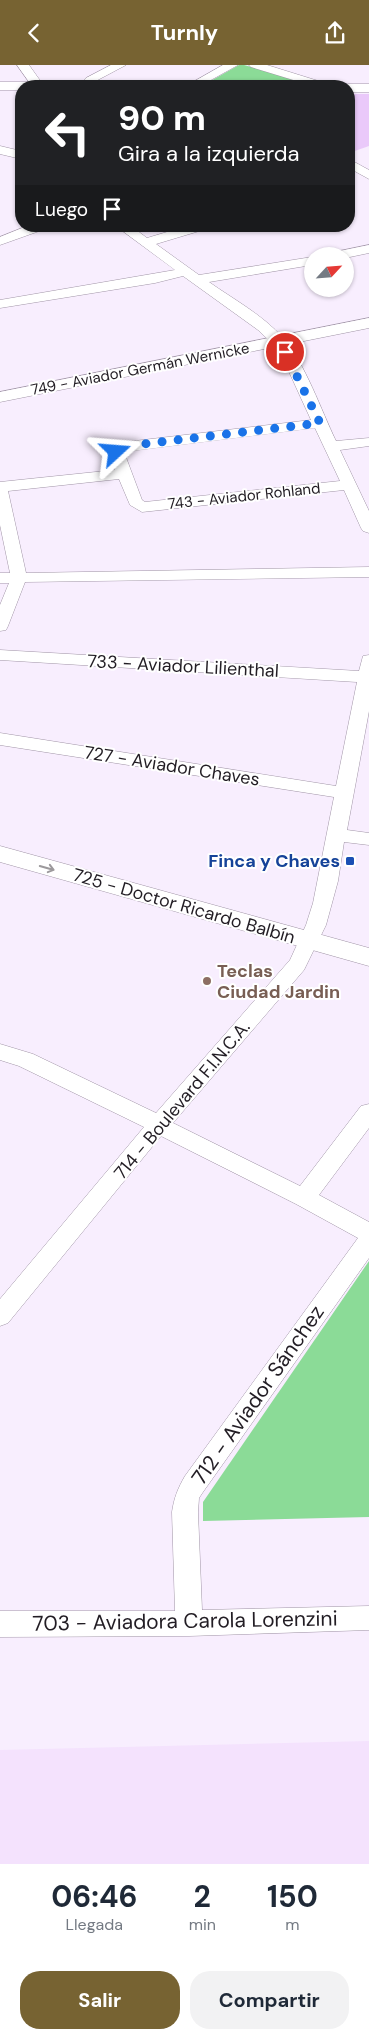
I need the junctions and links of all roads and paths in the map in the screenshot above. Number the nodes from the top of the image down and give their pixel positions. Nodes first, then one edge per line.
1 (23, 65) edge
2 (120, 65) edge
3 (232, 65) edge
4 (255, 65) edge
5 (34, 80) edge
6 (90, 80) edge
7 (203, 80) edge
8 (304, 80) edge
9 (0, 86) edge
10 (15, 86) edge
11 (355, 88) edge
12 (369, 88) edge
13 (0, 150) edge
14 (15, 154) edge
15 (15, 157) edge
16 (0, 164) edge
17 (355, 166) edge
18 (369, 174) edge
19 (355, 178) edge
20 (24, 232) edge
21 (130, 232) edge
22 (181, 232) edge
23 (0, 241) edge
24 (145, 243) junction
25 (369, 249) edge
26 (354, 252) edge
27 (304, 262) edge
28 (184, 272) junction
29 (195, 280) junction
30 (0, 304) edge
31 (369, 323) edge
32 (278, 341) junction
33 (0, 397) edge
34 (320, 423) junction
35 (369, 442) edge
36 (331, 446) junction
37 (123, 474) junction
38 (350, 485) junction
39 (0, 487) edge
40 (369, 528) edge
41 (369, 572) edge
42 (0, 577) edge
43 (19, 578) junction
44 (0, 626) edge
45 (0, 655) edge
46 (368, 669) edge
47 (0, 739) edge
48 (362, 746) edge
49 (344, 793) junction
50 (337, 835) junction
51 (369, 839) edge
52 (0, 854) edge
53 (311, 942) junction
54 (369, 957) edge
55 (0, 1052) edge
56 (369, 1112) edge
57 (159, 1125) junction
58 (304, 1198) junction
59 (369, 1233) edge
60 (369, 1240) edge
61 (0, 1316) edge
62 (369, 1618) edge
63 (189, 1623) junction
64 (0, 1624) edge

1 - 5 street
2 - 6 street
3 - 7 street
4 - 8 street
9 - 10 street
11 - 12 street
13 - 14 street
15 - 16 street
17 - 18 street
18 - 19 street
20 - 23 street
21 - 24 street
22 - 24 street
24 - 28 street
25 - 26 street
27 - 29 street
28 - 29 street
28 - 30 street
29 - 32 street
31 - 32 street, 749 - Aviador Germán Wernicke
32 - 33 street, 749 - Aviador Germán Wernicke
32 - 34 street
34 - 36 street
34 - 37 street
35 - 36 street
36 - 38 street
37 - 38 street, 743 - Aviador Rohland
37 - 39 street
38 - 40 street
39 - 43 street
41 - 43 street
42 - 43 street
43 - 44 street
45 - 46 street, 733 - Aviador Lilienthal
46 - 48 street, 714 - Boulevard F.I.N.C.A.
47 - 49 street, 727 - Aviador Chaves
48 - 49 street, 714 - Boulevard F.I.N.C.A.
49 - 50 street, 714 - Boulevard F.I.N.C.A.
50 - 51 street
50 - 53 street, 714 - Boulevard F.I.N.C.A.
52 -> 53 street, 725 - Doctor Ricardo Balbín
53 - 54 street, 725 - Doctor Ricardo Balbín
53 - 57 street, 714 - Boulevard F.I.N.C.A.
55 - 57 street
56 - 58 street
57 - 58 street
57 - 61 street, 714 - Boulevard F.I.N.C.A.
58 - 59 street
60 - 63 street, 712 - Aviador Sánchez
62 - 63 street, 703 - Aviadora Carola Lorenzini
63 - 64 street, 703 - Aviadora Carola Lorenzini

